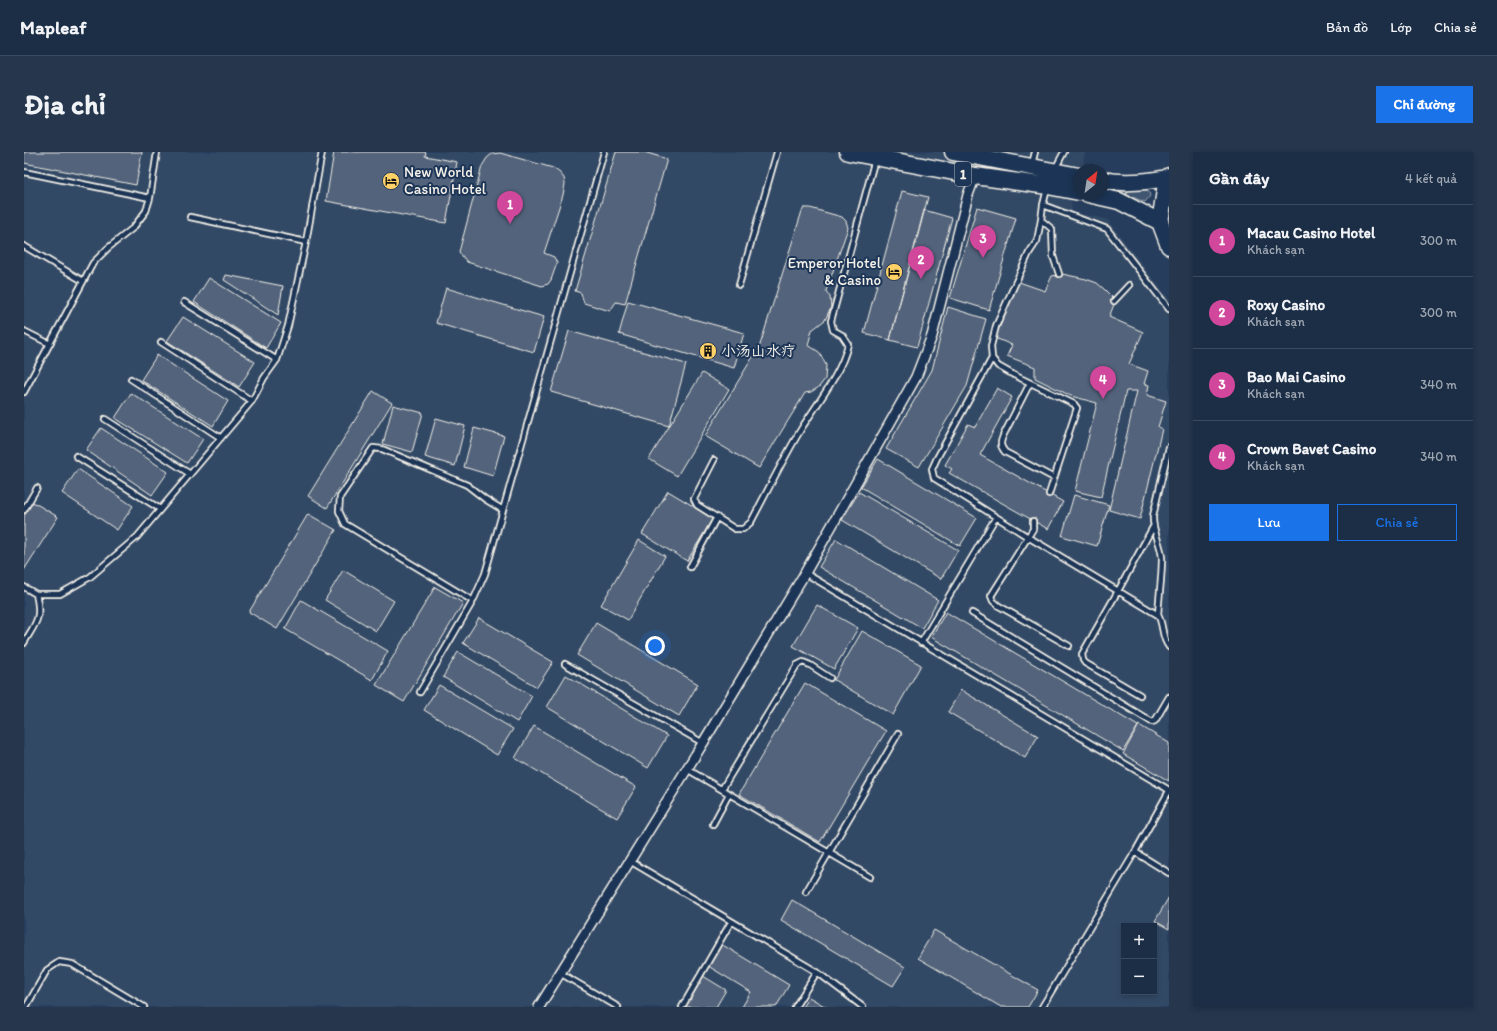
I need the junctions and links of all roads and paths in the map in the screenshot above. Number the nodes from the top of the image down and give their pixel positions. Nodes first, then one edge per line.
1 (157, 152) edge
2 (322, 152) edge
3 (604, 152) edge
4 (777, 152) edge
5 (848, 152) edge
6 (1064, 152) edge
7 (961, 153) edge
8 (875, 158) junction
9 (1033, 160) edge
10 (24, 172) edge
11 (975, 176) junction
12 (1073, 176) edge
13 (1168, 177) edge
14 (1051, 178) junction
15 (1109, 181) edge
16 (1073, 189) edge
17 (150, 198) junction
18 (1109, 199) edge
19 (1043, 205) junction
20 (190, 217) dead end
21 (1041, 220) junction
22 (1166, 235) edge
23 (306, 242) junction
24 (24, 246) edge
25 (1059, 274) dead end
26 (83, 281) junction
27 (740, 285) dead end
28 (1129, 285) dead end
29 (1114, 301) dead end
30 (184, 302) dead end
31 (1169, 309) edge
32 (24, 331) edge
33 (161, 342) dead end
34 (50, 344) junction
35 (992, 358) junction
36 (277, 360) junction
37 (131, 379) dead end
38 (1030, 384) junction
39 (24, 392) edge
40 (252, 401) junction
41 (105, 419) dead end
42 (221, 438) junction
43 (1169, 447) edge
44 (76, 456) dead end
45 (714, 460) dead end
46 (190, 474) junction
47 (1054, 478) junction
48 (37, 488) dead end
49 (1049, 494) dead end
50 (160, 509) junction
51 (24, 510) edge
52 (503, 510) junction
53 (717, 517) junction
54 (996, 517) junction
55 (1034, 521) dead end
56 (1153, 527) junction
57 (1028, 537) junction
58 (690, 568) dead end
59 (804, 573) junction
60 (24, 587) edge
61 (1118, 591) junction
62 (36, 594) junction
63 (473, 601) junction
64 (972, 613) dead end
65 (1158, 615) junction
66 (24, 643) edge
67 (921, 644) junction
68 (1069, 646) dead end
69 (1169, 647) edge
70 (565, 664) dead end
71 (830, 678) dead end
72 (420, 692) dead end
73 (1140, 695) dead end
74 (1169, 697) edge
75 (898, 734) dead end
76 (703, 744) junction
77 (687, 769) junction
78 (722, 789) junction
79 (1169, 791) edge
80 (729, 794) junction
81 (713, 824) dead end
82 (829, 852) junction
83 (1135, 852) junction
84 (630, 861) junction
85 (1169, 873) edge
86 (870, 876) dead end
87 (806, 892) dead end
88 (732, 922) junction
89 (817, 972) junction
90 (560, 973) junction
91 (26, 1007) edge
92 (144, 1007) edge
93 (539, 1007) edge
94 (618, 1007) edge
95 (682, 1007) edge
96 (795, 1007) edge
97 (863, 1007) edge
98 (1042, 1007) edge

1 - 17 lane
2 - 23 lane
3 - 52 lane
4 - 27 lane
5 - 8 highway, 1
6 - 14 lane
7 - 9 highway, 1
8 - 11 highway, 1
8 - 53 lane
9 - 14 highway, 1
10 - 17 lane
11 - 14 highway, 1
11 - 59 street
12 - 14 highway, 1
13 - 15 highway
13 - 22 highway
14 - 16 highway, 1
14 - 19 lane
17 - 26 lane
18 - 22 highway
19 - 21 lane
19 - 31 lane
20 - 23 lane
21 - 25 lane
21 - 35 lane
23 - 36 lane
24 - 26 lane
26 - 34 lane
28 - 29 lane
30 - 36 lane
32 - 34 lane
33 - 40 lane
34 - 39 lane
35 - 38 lane
35 - 54 lane
36 - 40 lane
37 - 42 lane
38 - 47 lane
38 - 47 lane
40 - 42 lane
41 - 46 lane
42 - 46 lane
43 - 56 lane
44 - 50 lane
45 - 53 lane
46 - 50 lane
47 - 49 lane
48 - 51 lane
50 - 62 lane
52 - 63 lane
52 - 63 lane
53 - 58 lane
54 - 57 lane
54 - 67 lane
55 - 57 lane
56 - 61 lane
56 - 65 lane
57 - 61 lane
57 - 68 lane
59 - 67 lane
59 - 76 street
60 - 62 lane
61 - 65 lane
61 - 73 lane
62 - 66 lane
63 - 72 lane
64 - 74 lane
65 - 69 lane
67 - 79 lane
70 - 76 lane
71 - 78 lane
75 - 82 lane
76 - 77 street
77 - 78 lane
77 - 84 street
78 - 80 lane
79 - 83 lane
80 - 81 lane
80 - 82 lane
82 - 86 lane
82 - 87 lane
83 - 85 lane
83 - 98 lane
84 - 88 lane
84 - 90 street
88 - 89 lane
88 - 95 lane
89 - 96 lane
89 - 97 lane
90 - 93 street
90 - 94 lane
91 - 92 lane

